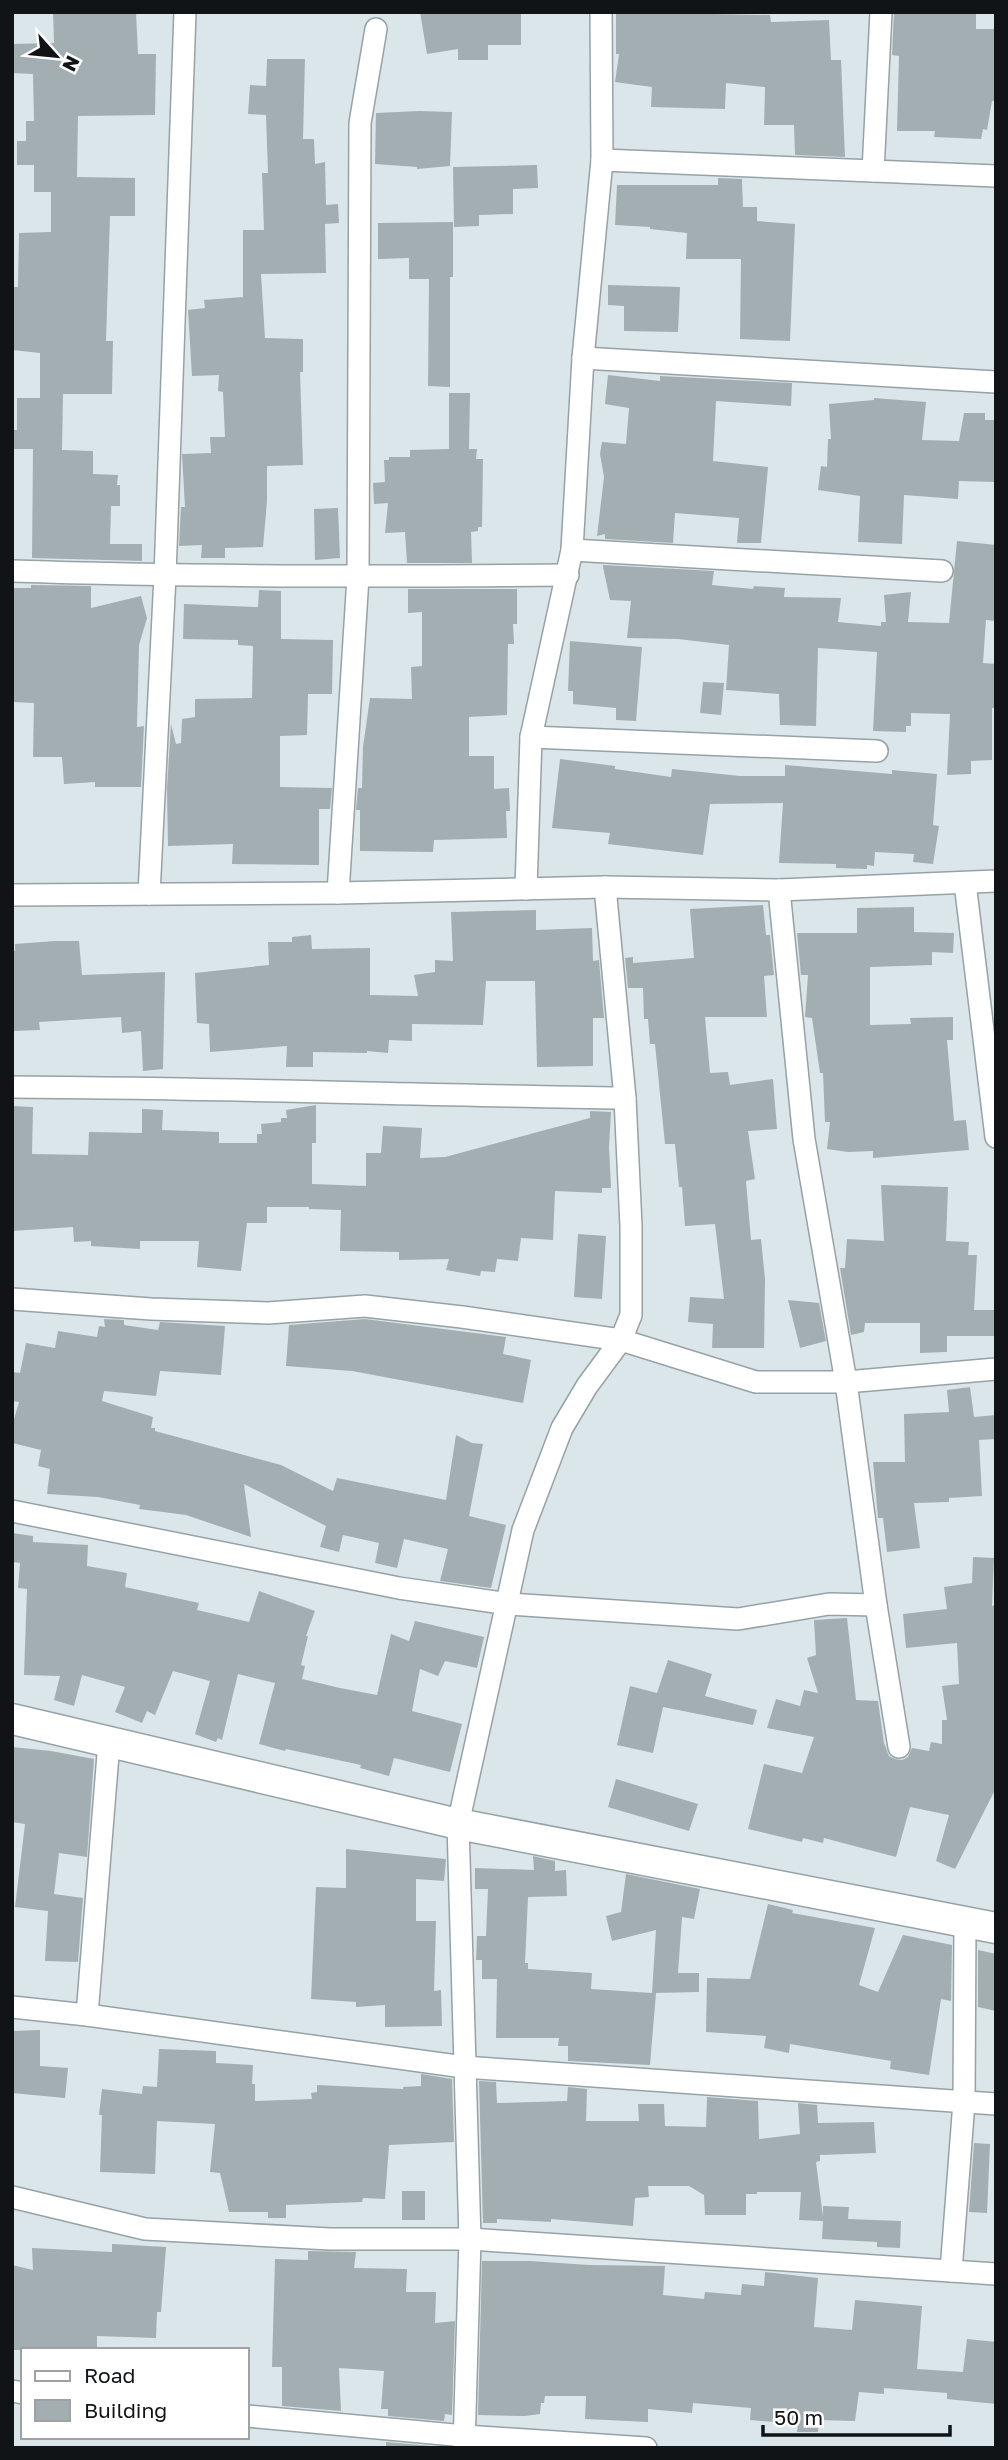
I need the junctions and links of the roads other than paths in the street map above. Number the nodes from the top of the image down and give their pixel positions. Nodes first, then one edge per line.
1 (185, 12) edge
2 (601, 12) edge
3 (881, 12) edge
4 (376, 29) dead end
5 (602, 160) junction
6 (873, 171) junction
7 (996, 176) edge
8 (583, 358) junction
9 (996, 382) edge
10 (572, 550) junction
11 (12, 570) edge
12 (942, 571) dead end
13 (568, 575) junction
14 (165, 576) junction
15 (358, 577) junction
16 (531, 737) junction
17 (877, 751) dead end
18 (996, 881) edge
19 (965, 883) junction
20 (605, 887) junction
21 (527, 889) junction
22 (779, 890) junction
23 (338, 893) junction
24 (149, 894) junction
25 (12, 895) edge
26 (12, 1087) edge
27 (625, 1098) junction
28 (996, 1136) edge
29 (12, 1299) edge
30 (621, 1340) junction
31 (996, 1369) edge
32 (846, 1382) junction
33 (12, 1511) edge
34 (509, 1604) junction
35 (876, 1605) junction
36 (12, 1719) edge
37 (109, 1742) junction
38 (899, 1748) dead end
39 (457, 1824) junction
40 (965, 1923) junction
41 (996, 1928) edge
42 (12, 2007) edge
43 (87, 2015) junction
44 (464, 2067) junction
45 (964, 2102) junction
46 (996, 2105) edge
47 (12, 2197) edge
48 (470, 2239) junction
49 (951, 2271) junction
50 (996, 2274) edge
51 (248, 2416) edge
52 (465, 2442) edge
53 (646, 2448) edge

1 - 14 street
2 - 5 street
3 - 6 street
4 - 15 street
5 - 6 street
5 - 8 street
6 - 7 street
8 - 9 street
8 - 10 street
10 - 12 street
10 - 13 street
11 - 14 street
13 - 15 street
13 - 16 street
14 - 15 street
14 - 24 street
15 - 23 street
16 - 17 street
16 - 21 street
18 - 19 street
19 - 22 street
19 - 28 street
20 - 21 street
20 - 22 street
20 - 27 street
21 - 23 street
22 - 32 street
23 - 24 street
24 - 25 street
26 - 27 street
27 - 30 street
29 - 30 street
30 - 32 street
30 - 34 street
31 - 32 street
32 - 35 street
33 - 34 street
34 - 35 street
34 - 39 street
35 - 38 street
36 - 37 street
37 - 39 street
37 - 43 street
39 - 40 street
39 - 44 street
40 - 41 street
40 - 45 street
42 - 43 street
43 - 44 street
44 - 45 street
44 - 48 street
45 - 46 street
45 - 49 street
47 - 48 street
48 - 49 street
48 - 52 street
49 - 50 street
51 - 52 street
52 - 53 street

